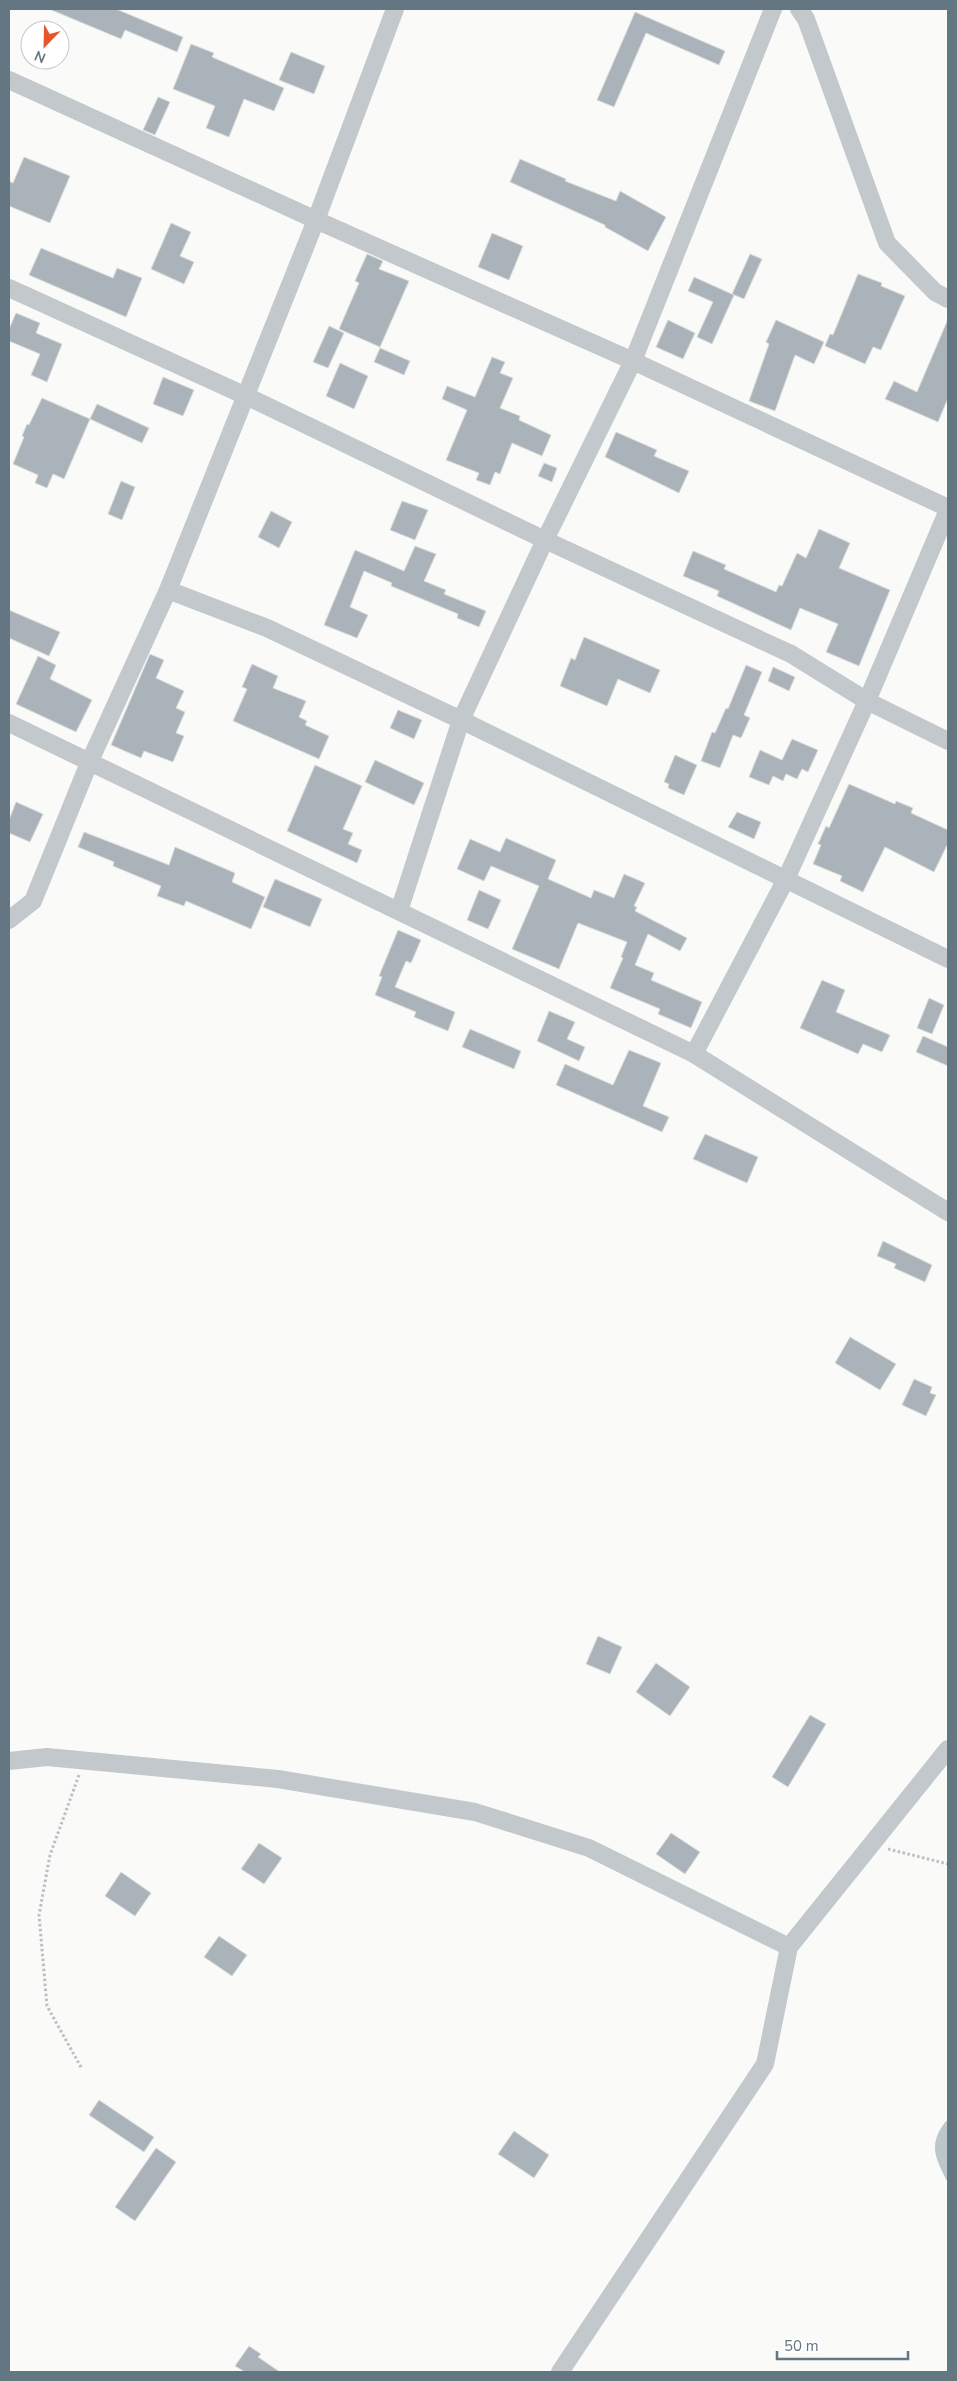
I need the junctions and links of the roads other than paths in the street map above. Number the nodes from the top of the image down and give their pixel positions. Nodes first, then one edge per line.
1 (395, 9) edge
2 (773, 9) edge
3 (800, 9) edge
4 (9, 80) edge
5 (316, 220) junction
6 (9, 288) edge
7 (948, 299) edge
8 (633, 361) junction
9 (246, 396) junction
10 (948, 509) edge
11 (545, 540) junction
12 (168, 590) junction
13 (867, 701) junction
14 (461, 720) junction
15 (9, 723) edge
16 (948, 742) edge
17 (90, 763) junction
18 (786, 879) junction
19 (399, 911) junction
20 (9, 920) edge
21 (948, 959) edge
22 (694, 1054) junction
23 (948, 1212) edge
24 (948, 1750) edge
25 (9, 1761) edge
26 (788, 1947) junction
27 (560, 2372) edge

1 - 5 street
2 - 8 street
3 - 7 street
4 - 5 street
5 - 8 street
5 - 9 street
6 - 9 street
8 - 10 street
8 - 11 street
9 - 11 street
9 - 12 street
10 - 13 street
11 - 13 street
11 - 14 street
12 - 14 street
12 - 17 street
13 - 16 street
13 - 18 street
14 - 18 street
14 - 19 street
15 - 17 street
17 - 19 street
17 - 20 street
18 - 21 street
18 - 22 street
19 - 22 street
22 - 23 street
24 - 26 street
25 - 26 street
26 - 27 street

